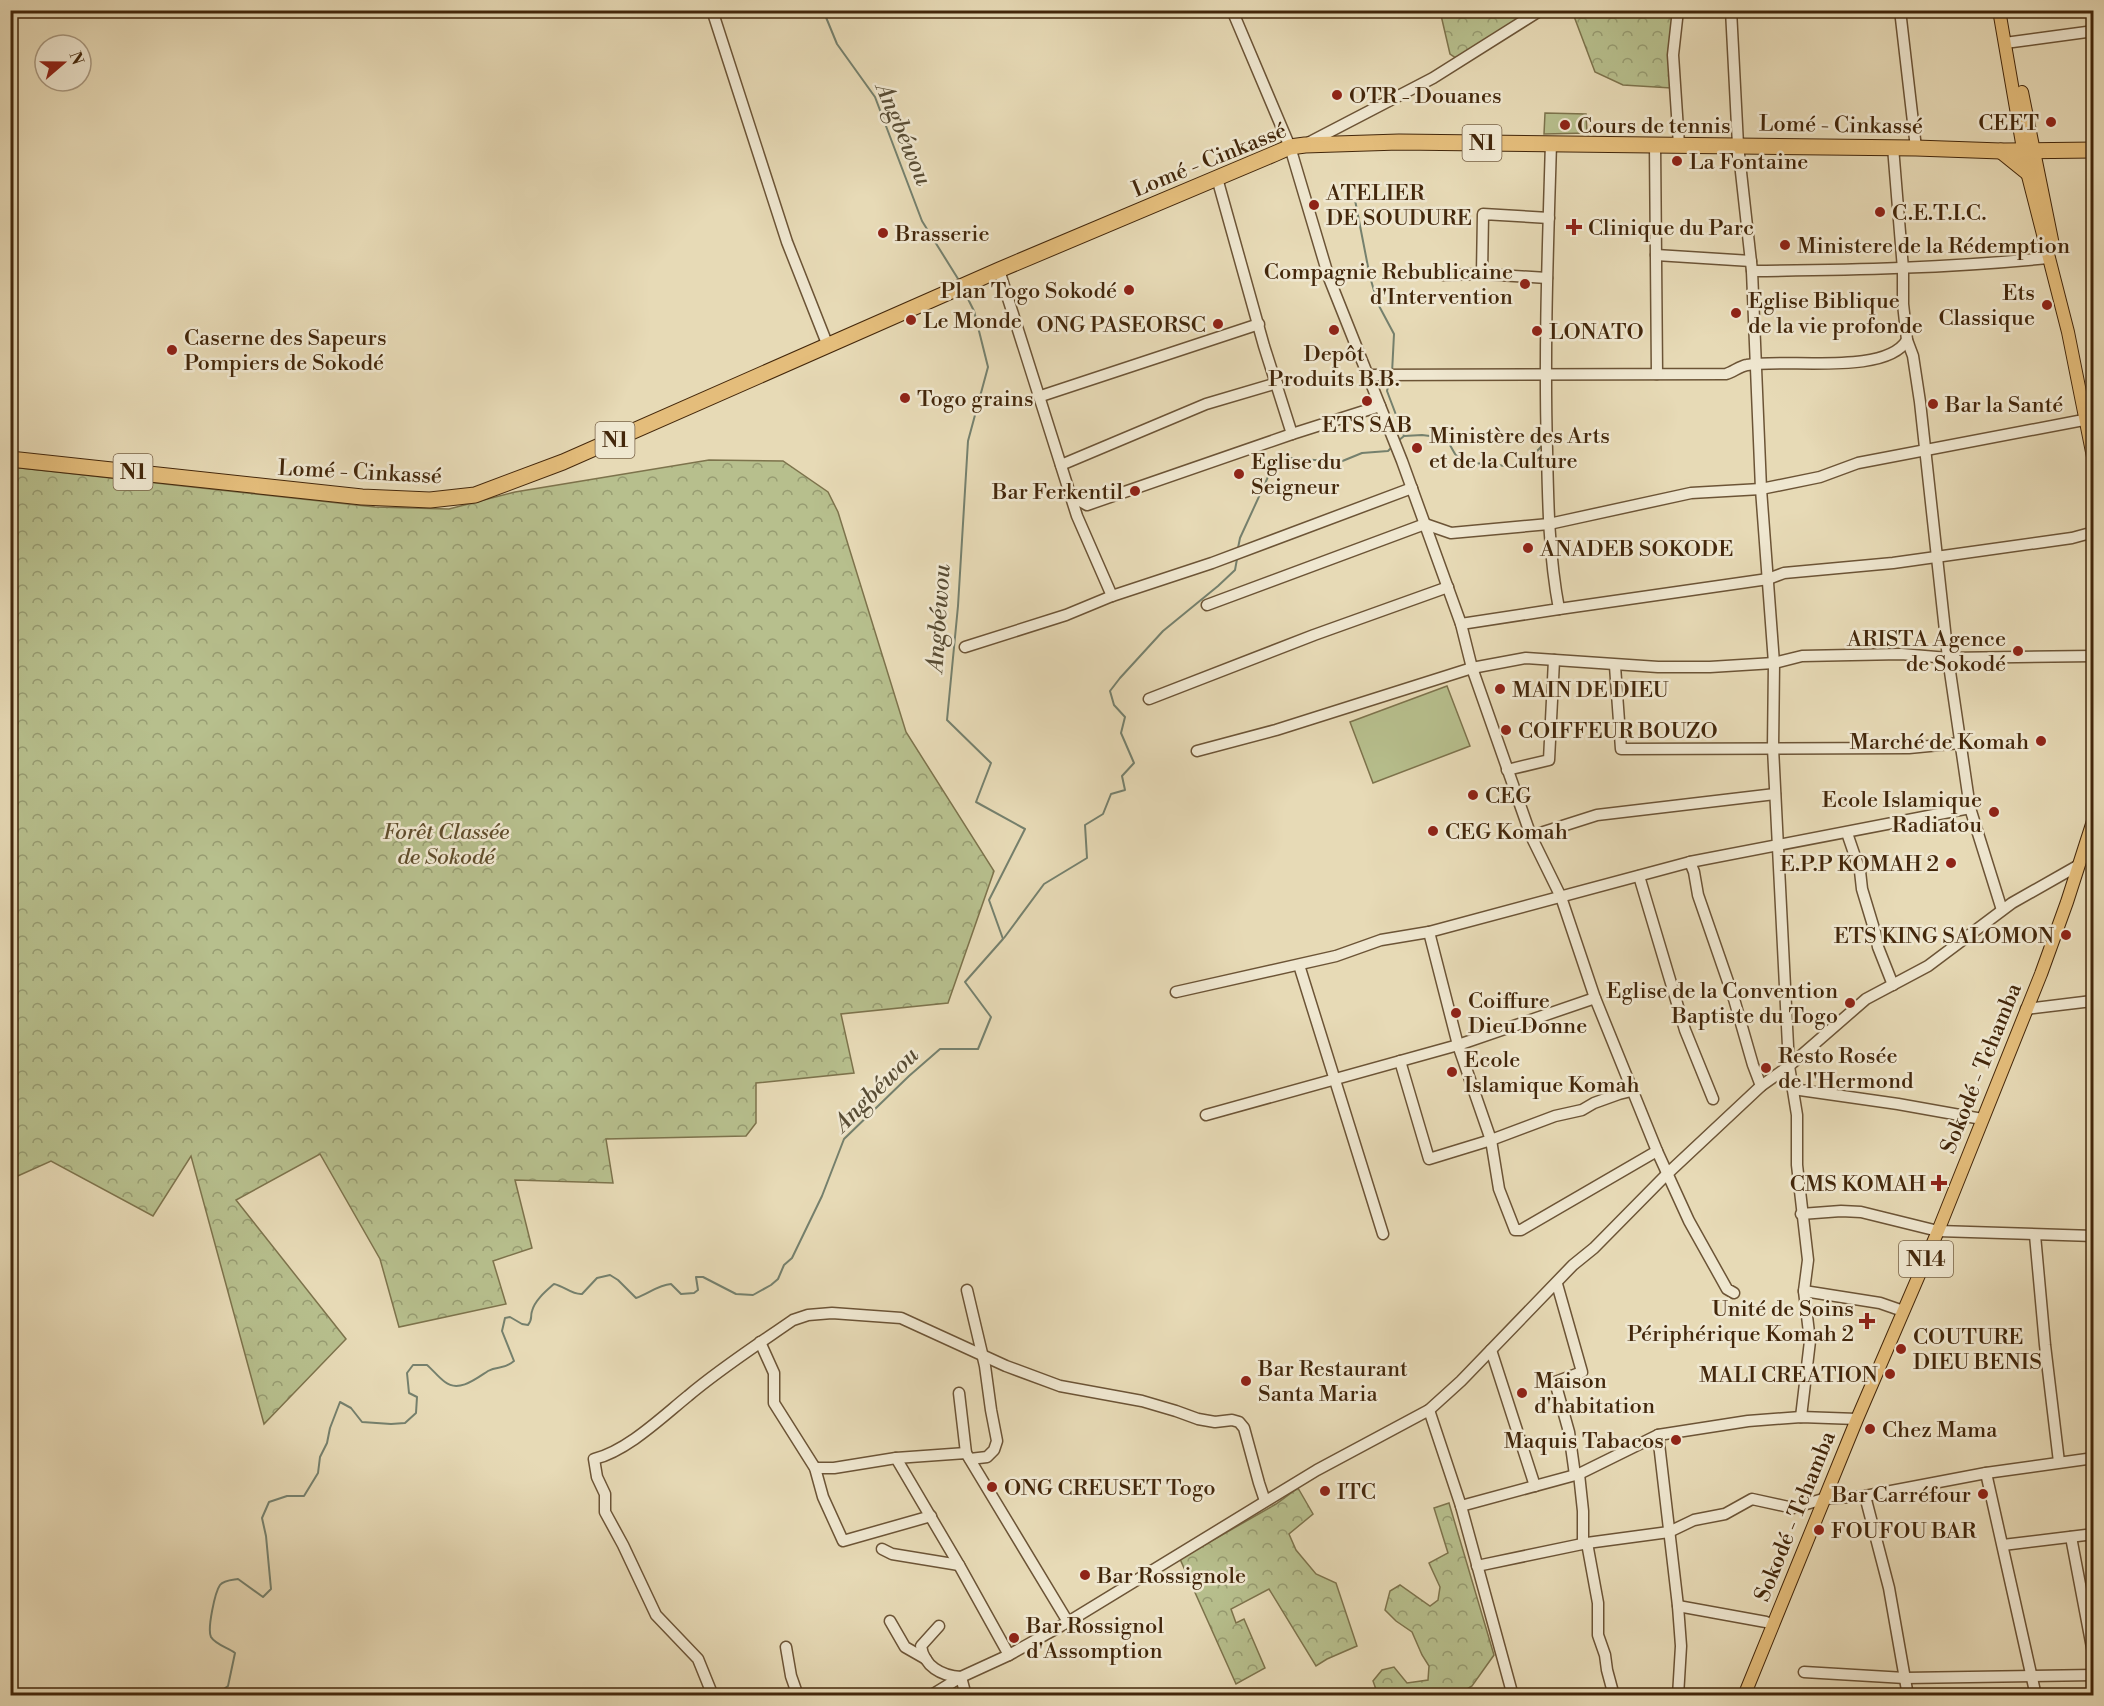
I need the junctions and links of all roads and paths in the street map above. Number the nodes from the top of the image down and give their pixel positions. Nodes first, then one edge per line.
1 (712, 10) edge
2 (1232, 10) edge
3 (1541, 10) edge
4 (1678, 10) edge
5 (1731, 10) edge
6 (1900, 10) edge
7 (1999, 10) edge
8 (2006, 10) edge
9 (2094, 31) edge
10 (2009, 42) junction
11 (1551, 143) junction
12 (1655, 144) junction
13 (1679, 145) junction
14 (1738, 145) junction
15 (1297, 146) junction
16 (1893, 147) junction
17 (1916, 147) junction
18 (2028, 150) junction
19 (2094, 150) edge
20 (2001, 151) junction
21 (2027, 172) junction
22 (1217, 178) junction
23 (1549, 218) junction
24 (1656, 255) junction
25 (2048, 258) junction
26 (1752, 266) junction
27 (1903, 269) junction
28 (999, 270) junction
29 (1482, 273) junction
30 (1443, 275) dead end
31 (1547, 278) junction
32 (1258, 324) junction
33 (2068, 332) junction
34 (1907, 340) junction
35 (828, 346) junction
36 (1755, 365) junction
37 (1545, 373) junction
38 (1657, 374) junction
39 (1368, 375) junction
40 (1276, 383) junction
41 (1041, 396) junction
42 (1380, 406) junction
43 (2090, 418) edge
44 (1292, 434) junction
45 (1924, 450) junction
46 (10, 459) edge
47 (2094, 462) edge
48 (1061, 465) junction
49 (1412, 488) junction
50 (1761, 489) junction
51 (1071, 496) junction
52 (1087, 506) junction
53 (1077, 516) junction
54 (1425, 524) junction
55 (1548, 524) junction
56 (2094, 532) edge
57 (1936, 557) junction
58 (1768, 579) junction
59 (1448, 587) junction
60 (1112, 596) junction
61 (1207, 604) dead end
62 (1559, 609) junction
63 (1461, 624) junction
64 (965, 647) dead end
65 (2094, 656) edge
66 (1948, 658) junction
67 (1554, 660) junction
68 (1774, 663) junction
69 (1615, 666) junction
70 (1472, 668) junction
71 (1149, 699) dead end
72 (1960, 743) junction
73 (1773, 748) junction
74 (1197, 751) dead end
75 (1507, 770) junction
76 (1774, 794) junction
77 (1970, 808) junction
78 (2093, 819) edge
79 (1846, 833) junction
80 (1531, 836) junction
81 (1777, 845) junction
82 (1690, 862) junction
83 (2079, 865) junction
84 (1639, 876) junction
85 (1561, 897) junction
86 (2002, 910) junction
87 (1429, 932) junction
88 (1299, 965) junction
89 (1893, 985) junction
90 (1176, 992) dead end
91 (1595, 998) junction
92 (2093, 1004) edge
93 (2026, 1009) junction
94 (1458, 1045) junction
95 (1400, 1061) junction
96 (1789, 1066) junction
97 (1335, 1079) junction
98 (1761, 1086) junction
99 (1793, 1089) junction
100 (1631, 1091) junction
101 (1713, 1099) dead end
102 (1206, 1115) dead end
103 (1982, 1119) junction
104 (1491, 1140) junction
105 (1657, 1151) junction
106 (1667, 1174) junction
107 (1801, 1214) junction
108 (1938, 1231) junction
109 (1383, 1234) dead end
110 (2035, 1235) junction
111 (2094, 1236) edge
112 (1557, 1284) junction
113 (967, 1290) dead end
114 (1804, 1291) junction
115 (1734, 1293) dead end
116 (1903, 1311) junction
117 (760, 1342) junction
118 (1491, 1350) junction
119 (982, 1354) junction
120 (959, 1393) dead end
121 (1429, 1410) junction
122 (1801, 1417) junction
123 (1857, 1419) junction
124 (1658, 1435) junction
125 (968, 1456) junction
126 (897, 1458) junction
127 (2094, 1458) edge
128 (2059, 1462) junction
129 (815, 1468) junction
130 (1986, 1473) junction
131 (1577, 1474) junction
132 (1535, 1486) junction
133 (1865, 1496) junction
134 (1823, 1499) junction
135 (1265, 1501) junction
136 (1461, 1506) junction
137 (930, 1516) junction
138 (1670, 1532) junction
139 (2094, 1534) edge
140 (2071, 1537) junction
141 (1585, 1544) junction
142 (2003, 1545) junction
143 (882, 1549) dead end
144 (959, 1565) junction
145 (1477, 1566) junction
146 (1678, 1606) junction
147 (2089, 1612) edge
148 (890, 1622) dead end
149 (1068, 1622) junction
150 (1766, 1622) dead end
151 (939, 1626) dead end
152 (786, 1647) dead end
153 (1009, 1655) junction
154 (2094, 1658) edge
155 (926, 1659) junction
156 (1804, 1672) dead end
157 (2094, 1675) edge
158 (961, 1677) junction
159 (2034, 1677) junction
160 (1905, 1678) junction
161 (713, 1695) edge
162 (798, 1695) edge
163 (930, 1695) edge
164 (966, 1695) edge
165 (1513, 1695) edge
166 (1614, 1695) edge
167 (1678, 1695) edge
168 (1744, 1695) edge
169 (1908, 1695) edge
170 (2037, 1695) edge

1 - 35 street
2 - 15 street
3 - 15 street
4 - 13 street
5 - 14 street
6 - 17 street
7 - 10 main road
8 - 10 main road
9 - 10 street
10 - 18 main road
11 - 12 highway, Lomé - Cinkassé / N1
11 - 15 highway, Lomé - Cinkassé / N1
11 - 23 street
12 - 13 highway, Lomé - Cinkassé / N1
12 - 24 street
13 - 14 highway, Lomé - Cinkassé / N1
14 - 16 highway, Lomé - Cinkassé / N1
14 - 26 street
15 - 22 highway, Lomé - Cinkassé / N1
15 - 39 street
16 - 17 highway, Lomé - Cinkassé / N1
16 - 27 street
17 - 20 highway, Lomé - Cinkassé / N1
18 - 19 highway, Lomé - Cinkassé / N1
18 - 20 highway, Lomé - Cinkassé / N1
18 - 21 main road
18 - 33 main road
20 - 21 highway
21 - 25 main road
22 - 28 highway, Lomé - Cinkassé / N1
22 - 32 street
23 - 29 street
23 - 31 street
24 - 26 street
24 - 38 street
25 - 27 street
25 - 33 main road
26 - 27 street
26 - 36 street
27 - 34 street
28 - 35 highway, Lomé - Cinkassé / N1
28 - 41 street
29 - 30 street
29 - 31 street
31 - 37 street
32 - 40 street
32 - 41 street
33 - 43 main road
34 - 36 street
34 - 45 street
35 - 46 highway, Lomé - Cinkassé / N1
36 - 38 street
36 - 50 street
37 - 38 street
37 - 39 street
37 - 55 street
39 - 42 street
40 - 44 street
40 - 48 street
41 - 48 street
42 - 44 street
42 - 49 street
43 - 45 street
43 - 47 main road
44 - 52 street
45 - 50 street
45 - 57 street
48 - 51 street
49 - 54 street
49 - 60 street
50 - 55 street
50 - 58 street
51 - 52 street
51 - 53 street
52 - 53 street
53 - 60 street
54 - 55 street
54 - 59 street
54 - 61 street
55 - 62 street
56 - 57 street
57 - 58 street
57 - 66 street
58 - 62 street
58 - 68 street
59 - 63 street
59 - 71 street
60 - 64 street
62 - 63 street
63 - 70 street
65 - 66 street
66 - 68 street
66 - 72 street
67 - 69 street
67 - 70 street
67 - 75 street
68 - 69 street
68 - 73 street
69 - 73 street
70 - 74 street
70 - 75 street
72 - 73 street
72 - 77 street
73 - 76 street
75 - 80 street
76 - 80 street
76 - 81 street
77 - 79 street
77 - 86 street
78 - 83 main road, Sokodé - Tchamba / N14
79 - 81 street
79 - 89 street
80 - 85 street
81 - 82 street
81 - 96 street
82 - 84 street
82 - 98 street
83 - 86 street
83 - 93 main road, Sokodé - Tchamba / N14
84 - 85 street
84 - 101 street
85 - 87 street
85 - 91 street
86 - 89 street
87 - 88 street
87 - 94 street
88 - 90 street
88 - 97 street
89 - 96 street
91 - 94 street
91 - 100 street
92 - 93 street
93 - 103 main road, Sokodé - Tchamba / N14
94 - 95 street
94 - 104 street
95 - 97 street
95 - 104 street
96 - 98 street
96 - 99 street
97 - 102 street
97 - 109 street
98 - 106 street
99 - 103 street
99 - 107 street
100 - 104 street
100 - 105 street
103 - 108 main road, Sokodé - Tchamba / N14
104 - 105 street
105 - 106 street
106 - 112 street
106 - 115 street
107 - 108 street
107 - 114 street
108 - 110 street
108 - 116 main road, Sokodé - Tchamba / N14
110 - 111 street
110 - 128 street
112 - 118 street
112 - 131 street
113 - 119 street
114 - 116 street
114 - 122 street
116 - 123 main road, Sokodé - Tchamba / N14
117 - 119 street
117 - 129 street
117 - 161 street
118 - 121 street
118 - 132 street
119 - 125 street
119 - 135 street
120 - 125 street
121 - 135 street
121 - 136 street
122 - 123 street
122 - 124 street
123 - 134 main road, Sokodé - Tchamba / N14
124 - 131 street
124 - 138 street
125 - 126 street
125 - 149 street
126 - 129 street
126 - 137 street
127 - 128 street
128 - 130 street
129 - 137 street
130 - 133 street
130 - 142 street
131 - 132 street
131 - 141 street
132 - 136 street
133 - 134 street
133 - 160 street
134 - 138 street
134 - 168 main road, Sokodé - Tchamba / N14
135 - 149 street
136 - 145 street
137 - 144 street
138 - 141 street
138 - 146 street
139 - 140 street
140 - 142 street
140 - 147 street
141 - 145 street
141 - 166 street
142 - 159 street
143 - 144 street
144 - 153 street
145 - 165 street
146 - 150 street
146 - 167 street
147 - 154 street
148 - 155 street
149 - 153 street
151 - 155 street
152 - 162 street
153 - 158 street
155 - 158 street
156 - 160 street
157 - 159 street
158 - 163 street
158 - 164 street
159 - 160 street
159 - 170 street
160 - 169 street

